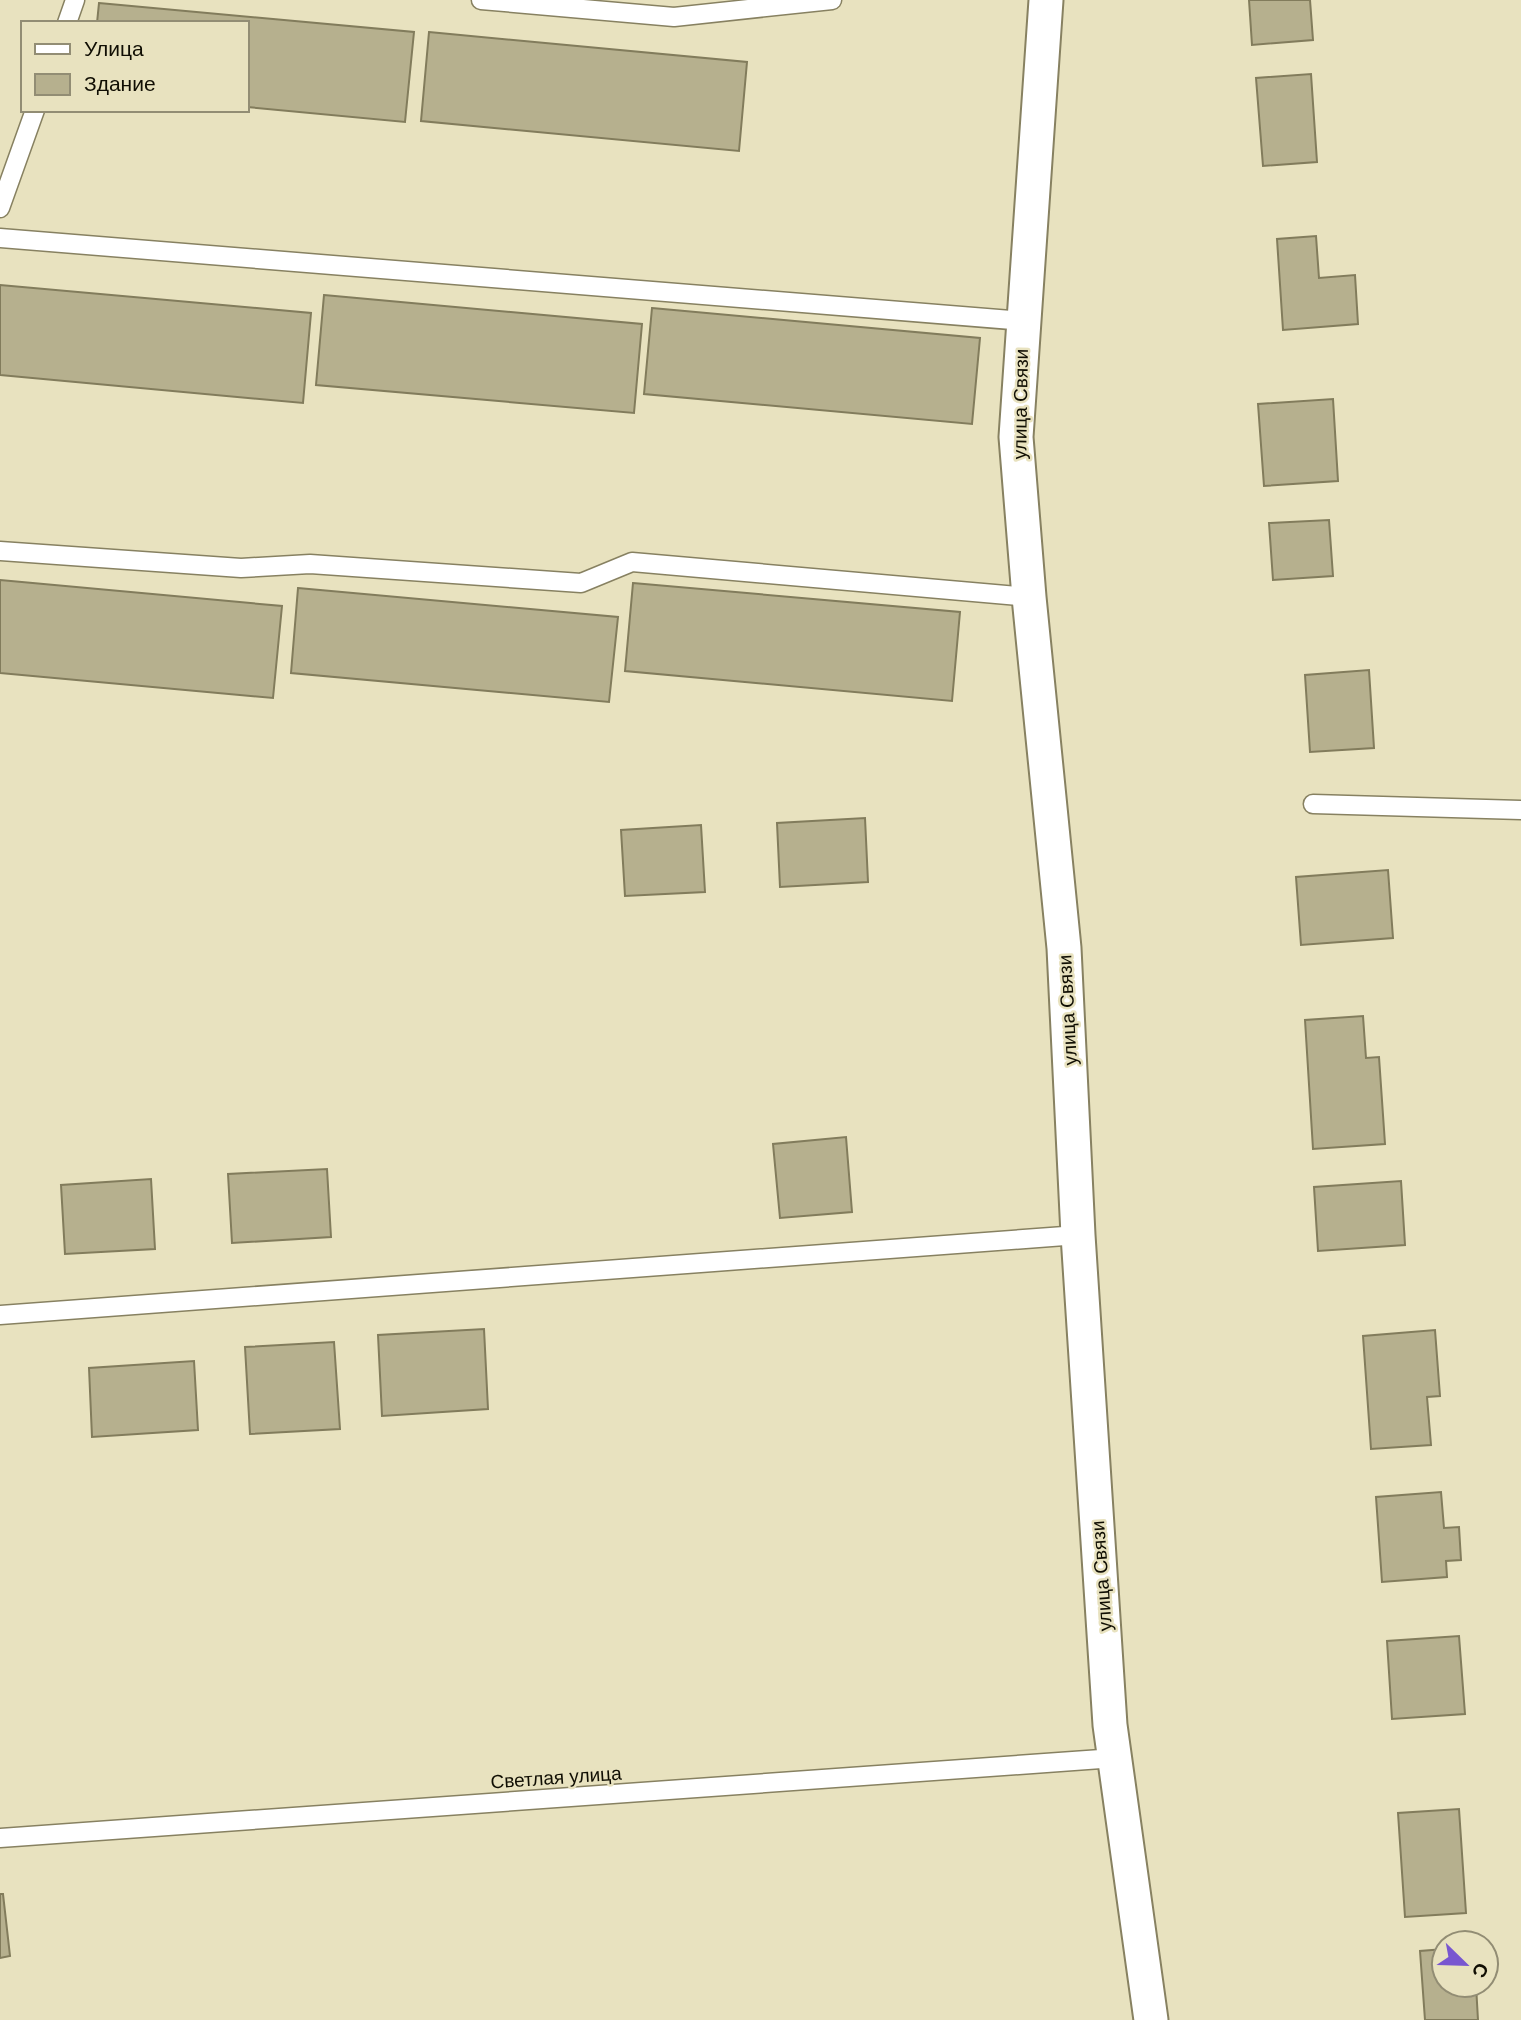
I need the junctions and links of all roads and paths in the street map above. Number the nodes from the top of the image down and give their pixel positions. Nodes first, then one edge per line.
1 (75, 0) edge
2 (481, 0) edge
3 (832, 0) edge
4 (1046, 0) edge
5 (68, 21) edge
6 (34, 112) edge
7 (0, 208) edge
8 (0, 238) edge
9 (1023, 320) junction
10 (0, 551) edge
11 (1029, 597) junction
12 (1313, 804) dead end
13 (1521, 810) edge
14 (1078, 1235) junction
15 (0, 1315) edge
16 (1115, 1758) junction
17 (0, 1838) edge
18 (1151, 2020) edge

1 - 5 lane
2 - 3 lane
4 - 9 street, улица Связи
6 - 7 lane
8 - 9 lane
9 - 11 street, улица Связи
10 - 11 lane
11 - 14 street, улица Связи
12 - 13 lane
14 - 15 lane
14 - 16 street, улица Связи
16 - 17 lane, Светлая улица
16 - 18 street, улица Связи

